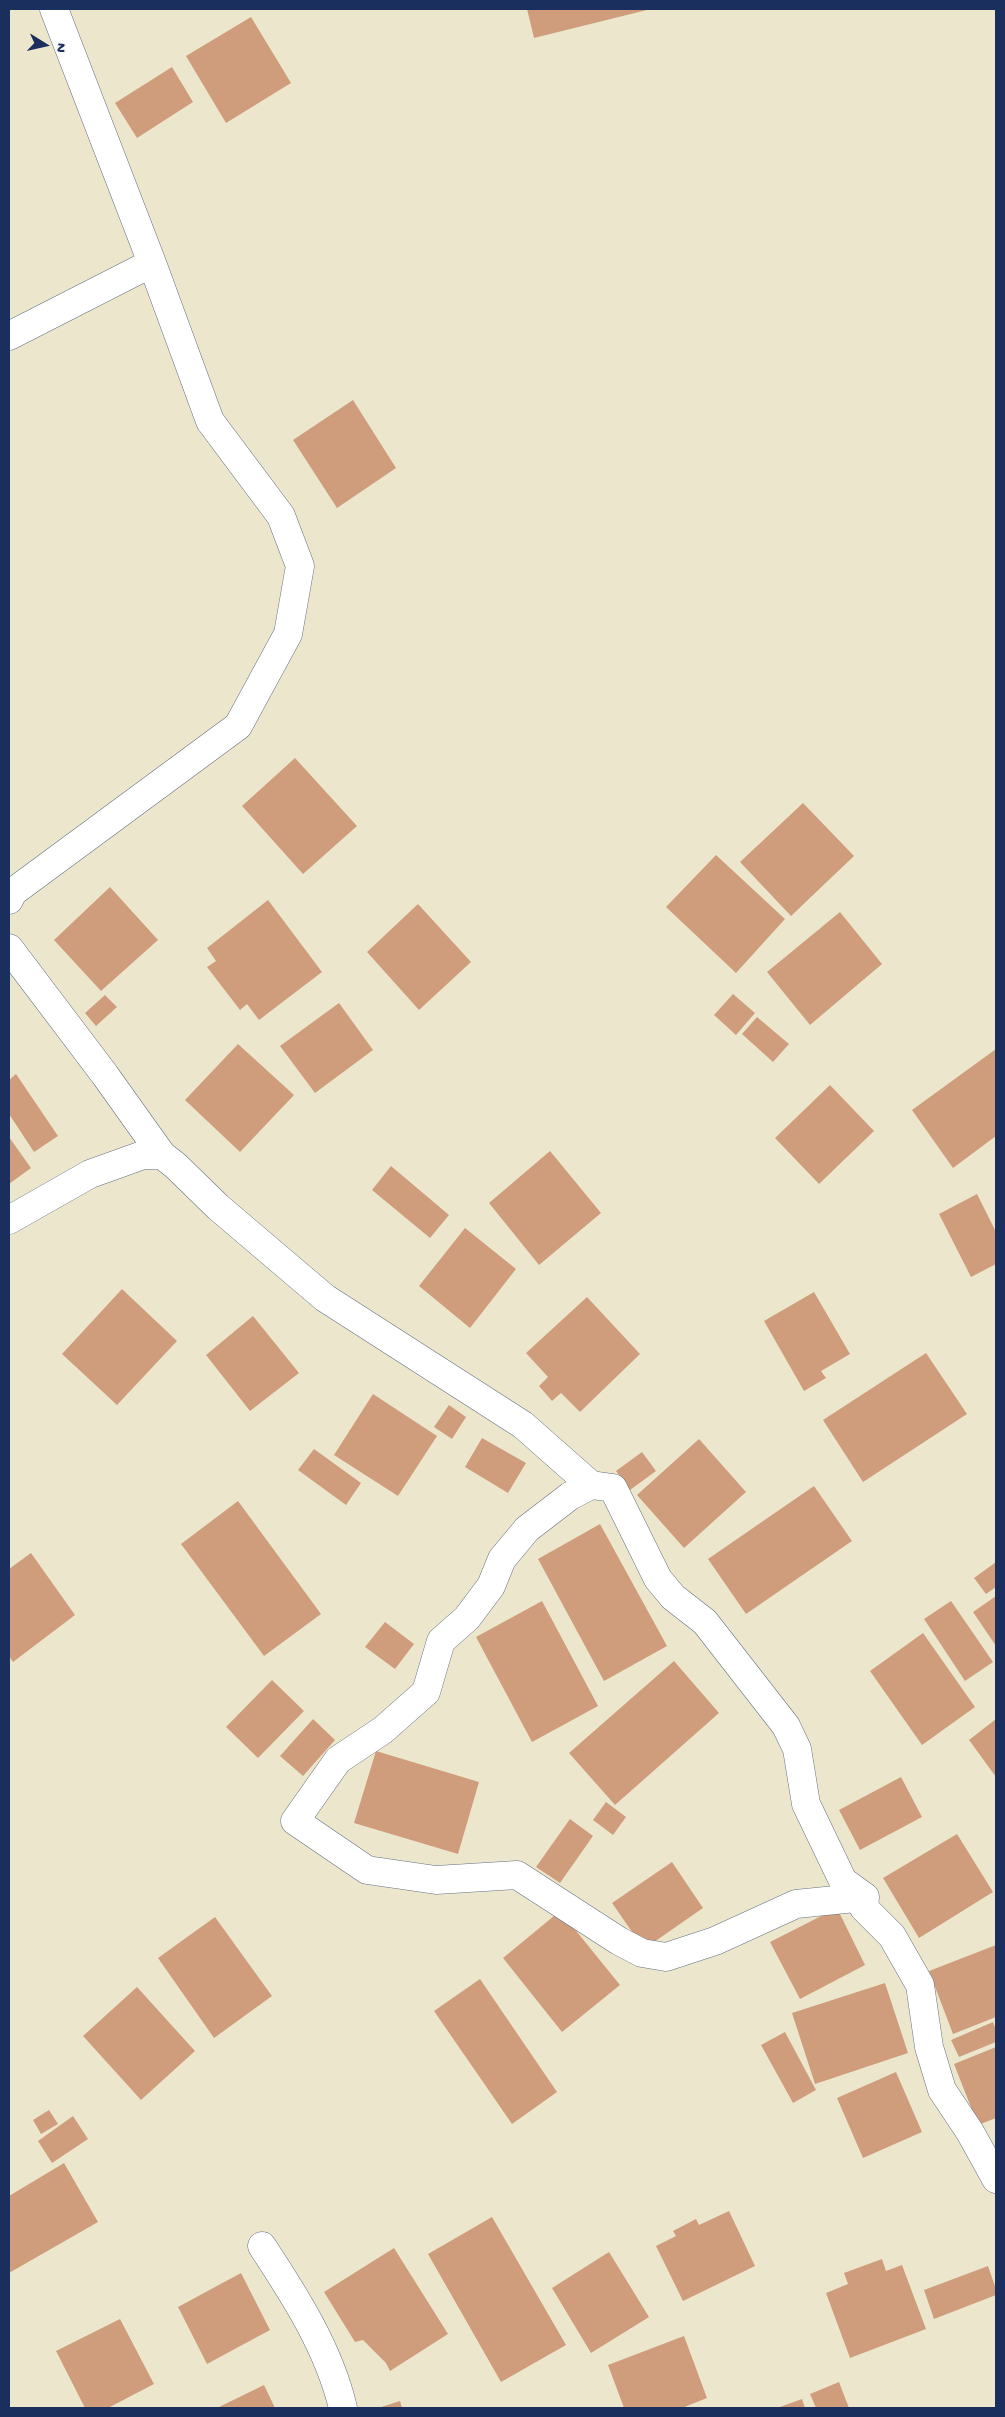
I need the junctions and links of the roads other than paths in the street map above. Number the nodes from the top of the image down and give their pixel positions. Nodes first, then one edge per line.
1 (54, 9) edge
2 (152, 263) junction
3 (9, 336) edge
4 (9, 900) edge
5 (9, 948) edge
6 (162, 1155) junction
7 (9, 1220) edge
8 (591, 1485) junction
9 (865, 1897) junction
10 (996, 2179) edge
11 (262, 2246) dead end
12 (343, 2408) edge

1 - 2 street
2 - 3 street
2 - 4 street
5 - 6 street
6 - 7 street
6 - 8 street
8 - 9 street
8 - 9 street
9 - 10 street
11 - 12 street

